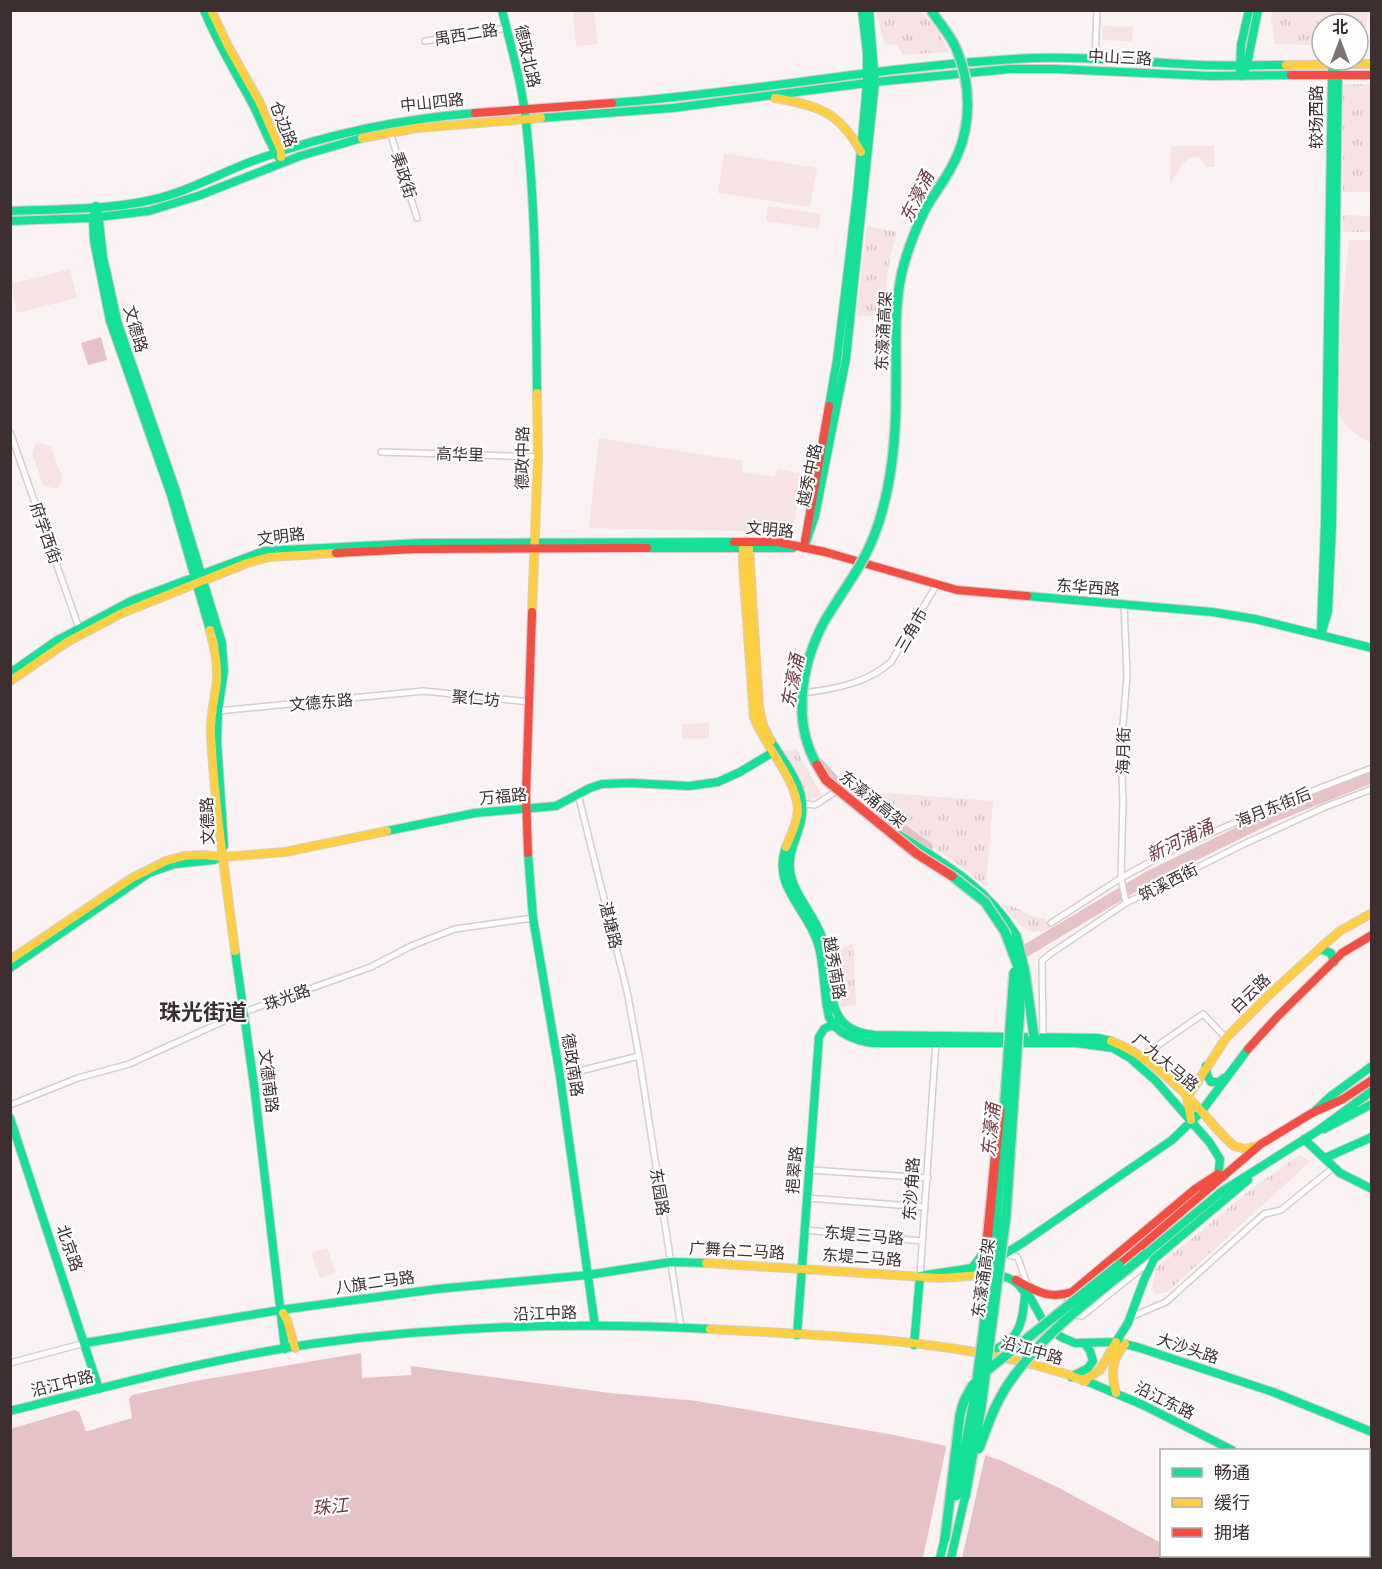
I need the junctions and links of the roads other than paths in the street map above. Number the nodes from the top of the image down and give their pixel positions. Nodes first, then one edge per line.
1 (204, 10) edge
2 (212, 10) edge
3 (502, 10) edge
4 (862, 10) edge
5 (869, 10) edge
6 (929, 10) edge
7 (1097, 10) edge
8 (1248, 10) edge
9 (1258, 10) edge
10 (507, 28) junction
11 (425, 41) dead end
12 (1095, 60) junction
13 (1310, 64) edge
14 (1243, 65) junction
15 (972, 67) junction
16 (955, 69) junction
17 (871, 71) junction
18 (1335, 72) edge
19 (1371, 75) edge
20 (1242, 76) junction
21 (1335, 76) junction
22 (871, 83) junction
23 (765, 96) junction
24 (524, 109) junction
25 (526, 121) junction
26 (390, 132) junction
27 (277, 152) junction
28 (861, 152) junction
29 (282, 162) junction
30 (96, 206) junction
31 (10, 211) edge
32 (96, 218) junction
33 (417, 218) dead end
34 (10, 221) edge
35 (10, 432) edge
36 (381, 452) dead end
37 (538, 457) junction
38 (534, 545) junction
39 (746, 546) junction
40 (804, 548) junction
41 (199, 578) junction
42 (937, 584) junction
43 (1124, 604) junction
44 (80, 631) junction
45 (1321, 635) junction
46 (1371, 648) edge
47 (10, 673) edge
48 (10, 681) edge
49 (424, 692) joint
50 (810, 692) dead end
51 (529, 702) junction
52 (218, 711) junction
53 (773, 752) junction
54 (1371, 768) edge
55 (846, 785) dead end
56 (1371, 789) edge
57 (578, 794) junction
58 (804, 804) junction
59 (526, 809) junction
60 (870, 816) junction
61 (223, 856) junction
62 (1121, 881) junction
63 (1126, 901) junction
64 (1371, 913) edge
65 (533, 918) junction
66 (1051, 923) dead end
67 (1371, 936) edge
68 (1320, 949) junction
69 (10, 960) edge
70 (1334, 962) junction
71 (10, 968) edge
72 (244, 1012) junction
73 (837, 1022) junction
74 (1226, 1038) junction
75 (936, 1039) junction
76 (1037, 1039) junction
77 (1004, 1041) junction
78 (639, 1056) junction
79 (1141, 1057) junction
80 (1206, 1066) junction
81 (1371, 1066) edge
82 (560, 1076) junction
83 (1226, 1077) junction
84 (1371, 1080) edge
85 (1371, 1091) edge
86 (1187, 1098) junction
87 (1371, 1104) edge
88 (10, 1106) edge
89 (1201, 1112) junction
90 (1312, 1113) junction
91 (10, 1118) edge
92 (1191, 1122) junction
93 (1316, 1132) junction
94 (1371, 1137) edge
95 (1304, 1139) junction
96 (1261, 1144) junction
97 (1325, 1158) junction
98 (1334, 1167) junction
99 (810, 1170) junction
100 (1219, 1177) junction
101 (928, 1178) junction
102 (1371, 1189) edge
103 (807, 1198) junction
104 (925, 1207) junction
105 (805, 1230) junction
106 (922, 1241) junction
107 (1005, 1254) junction
108 (1150, 1256) junction
109 (671, 1262) junction
110 (802, 1269) junction
111 (588, 1275) junction
112 (920, 1276) junction
113 (961, 1278) junction
114 (1016, 1280) junction
115 (1031, 1288) junction
116 (1072, 1292) junction
117 (280, 1310) junction
118 (1132, 1316) junction
119 (595, 1326) junction
120 (681, 1328) junction
121 (796, 1335) junction
122 (85, 1343) junction
123 (1120, 1343) junction
124 (1085, 1344) junction
125 (914, 1345) junction
126 (290, 1349) junction
127 (986, 1353) junction
128 (10, 1363) edge
129 (1071, 1377) junction
130 (1083, 1381) junction
131 (99, 1389) junction
132 (1116, 1393) junction
133 (10, 1411) edge
134 (10, 1417) edge
135 (1371, 1432) edge
136 (1230, 1449) edge
137 (961, 1497) junction
138 (945, 1539) junction
139 (940, 1558) edge
140 (951, 1558) edge

1 - 27 main road, 仓边路
2 - 27 main road, 仓边路
3 - 10 main road, 德政北路
4 - 17 main road
5 - 17 main road
6 - 60 main road, 东濠涌高架, bridge
6 - 77 main road, 东濠涌高架, bridge
7 - 12 street
8 - 14 main road
9 - 14 main road
10 - 11 street, 禺西二路
10 - 24 main road, 德政北路
12 - 14 main road, 中山三路
12 - 15 main road, 中山三路
13 - 14 main road, 中山三路
14 - 20 main road
15 - 16 main road, 中山三路, bridge
15 - 20 main road, 中山三路
16 - 17 main road, 中山三路
16 - 22 main road, 中山三路
17 - 22 main road
17 - 24 main road, 中山四路
18 - 21 main road, 较场西路
19 - 21 main road, 中山三路
20 - 21 main road, 中山三路
21 - 45 main road, 较场西路
22 - 23 main road, 中山四路
22 - 28 main road, 越秀中路
22 - 40 main road, 越秀中路
23 - 25 main road, 中山四路
23 - 28 main road
24 - 25 main road, 德政中路
24 - 27 main road, 中山四路
25 - 26 main road, 中山四路
25 - 37 main road, 德政中路
26 - 29 main road, 中山四路
26 - 33 street, 秉政街
27 - 29 main road, 仓边路
27 - 30 main road, 中山四路
28 - 40 main road, 越秀中路
29 - 32 main road, 中山四路
30 - 31 main road, 中山四路
30 - 32 main road, 文德路
32 - 34 main road, 中山四路
32 - 41 main road, 文德路
35 - 44 street, 府学西街
36 - 37 street, 高华里
37 - 38 main road, 德政中路
38 - 39 main road, 文明路
38 - 41 main road, 文明路
38 - 51 main road, 德政中路
39 - 40 main road, 文明路
39 - 53 main road, 越秀南路
40 - 42 main road, 东华西路, bridge
41 - 44 main road, 文明路
41 - 52 main road, 文德路
41 - 61 main road, 文德路
42 - 43 main road, 东华西路
42 - 50 street, 三角市
43 - 45 main road, 东华西路
43 - 62 street, 海月街
44 - 47 main road, 文明路
44 - 48 main road, 文明路
45 - 46 main road, 东华西路
49 - 51 street, 聚仁坊
49 - 52 street, 文德东路
51 - 59 main road, 德政中路
52 - 61 main road, 文德路
53 - 57 main road, 万福路
53 - 58 main road, 越秀南路
53 - 73 main road, 越秀南路
54 - 62 street, 海月东街后
55 - 58 street
56 - 63 street, 筑溪西街
57 - 59 main road, 万福路
57 - 78 street, 湛塘路
58 - 73 main road, 越秀南路
59 - 61 main road, 万福路
59 - 65 main road, 德政南路
60 - 76 main road, bridge
60 - 137 main road, 东濠涌高架, bridge
61 - 69 main road, 万福路
61 - 71 main road, 万福路
61 - 72 main road, 文德南路
62 - 63 street, 海月街
62 - 66 street, 海月东街后
63 - 76 street, 筑溪西街
64 - 68 main road, 白云路
65 - 72 street, 珠光路
65 - 82 main road, 德政南路
67 - 70 main road
68 - 70 main road
68 - 74 main road, 白云路
70 - 83 main road
72 - 88 street, 珠光路
72 - 117 main road, 文德南路
73 - 75 main road, 越秀南路
73 - 99 main road, 挹翠路
74 - 79 street
74 - 80 main road, 白云路
75 - 77 main road, 越秀南路
75 - 101 street, 东沙角路
76 - 77 main road, 越秀南路, bridge
76 - 79 main road, 广九大马路
76 - 92 main road, 广九大马路
77 - 112 main road, bridge
77 - 137 main road, 东濠涌高架, bridge
78 - 82 street
78 - 109 street, 东园路
79 - 86 main road, 广九大马路
80 - 83 main road
80 - 86 main road, 白云路
81 - 90 main road
82 - 111 main road, 德政南路
83 - 89 main road
84 - 90 main road
85 - 93 main road
86 - 89 main road, 广九大马路
86 - 92 main road
87 - 93 main road
89 - 92 main road
89 - 96 main road, 广九大马路
90 - 96 main road
91 - 122 main road, 北京路
92 - 100 main road, 广九大马路
92 - 107 main road
93 - 95 main road
94 - 97 main road
95 - 97 main road
95 - 108 main road
96 - 100 main road
97 - 98 main road
98 - 102 main road
98 - 118 street
99 - 101 street
99 - 103 main road, 挹翠路
100 - 116 main road
100 - 138 main road, bridge
101 - 104 street, 东沙角路
103 - 104 street
103 - 105 main road, 挹翠路
104 - 106 street, 东沙角路
105 - 106 street, 东堤三马路
105 - 110 main road, 挹翠路
106 - 112 street, 东沙角路
107 - 113 main road
107 - 115 street
108 - 116 street
108 - 118 main road
108 - 137 main road, bridge
109 - 110 main road, 广舞台二马路
109 - 111 main road, 八旗二马路
109 - 120 street, 东园路
110 - 112 main road, 东堤二马路
110 - 121 main road, 挹翠路
111 - 117 main road, 八旗二马路
111 - 119 main road, 德政南路
112 - 113 main road
112 - 125 main road, 东沙角路
113 - 114 main road
114 - 115 main road
114 - 124 main road, 大沙头路
114 - 127 main road
115 - 116 main road
117 - 122 main road, 八旗二马路
117 - 126 main road, 文德南路
118 - 123 main road
119 - 120 main road, 沿江中路
119 - 126 main road, 沿江中路
120 - 121 main road, 沿江中路
121 - 125 main road, 沿江中路
122 - 128 street
122 - 131 main road, 北京路
123 - 124 main road, 大沙头路
123 - 130 main road
123 - 132 main road
123 - 135 main road, 大沙头路
124 - 129 main road
125 - 127 main road, 沿江中路
126 - 131 main road, 沿江中路
127 - 129 main road, 沿江中路
129 - 130 main road, 沿江中路
130 - 132 main road, 沿江东路
131 - 133 main road, 沿江中路
131 - 134 main road
132 - 136 main road, 沿江东路
137 - 138 main road, bridge
137 - 140 main road
138 - 139 main road

